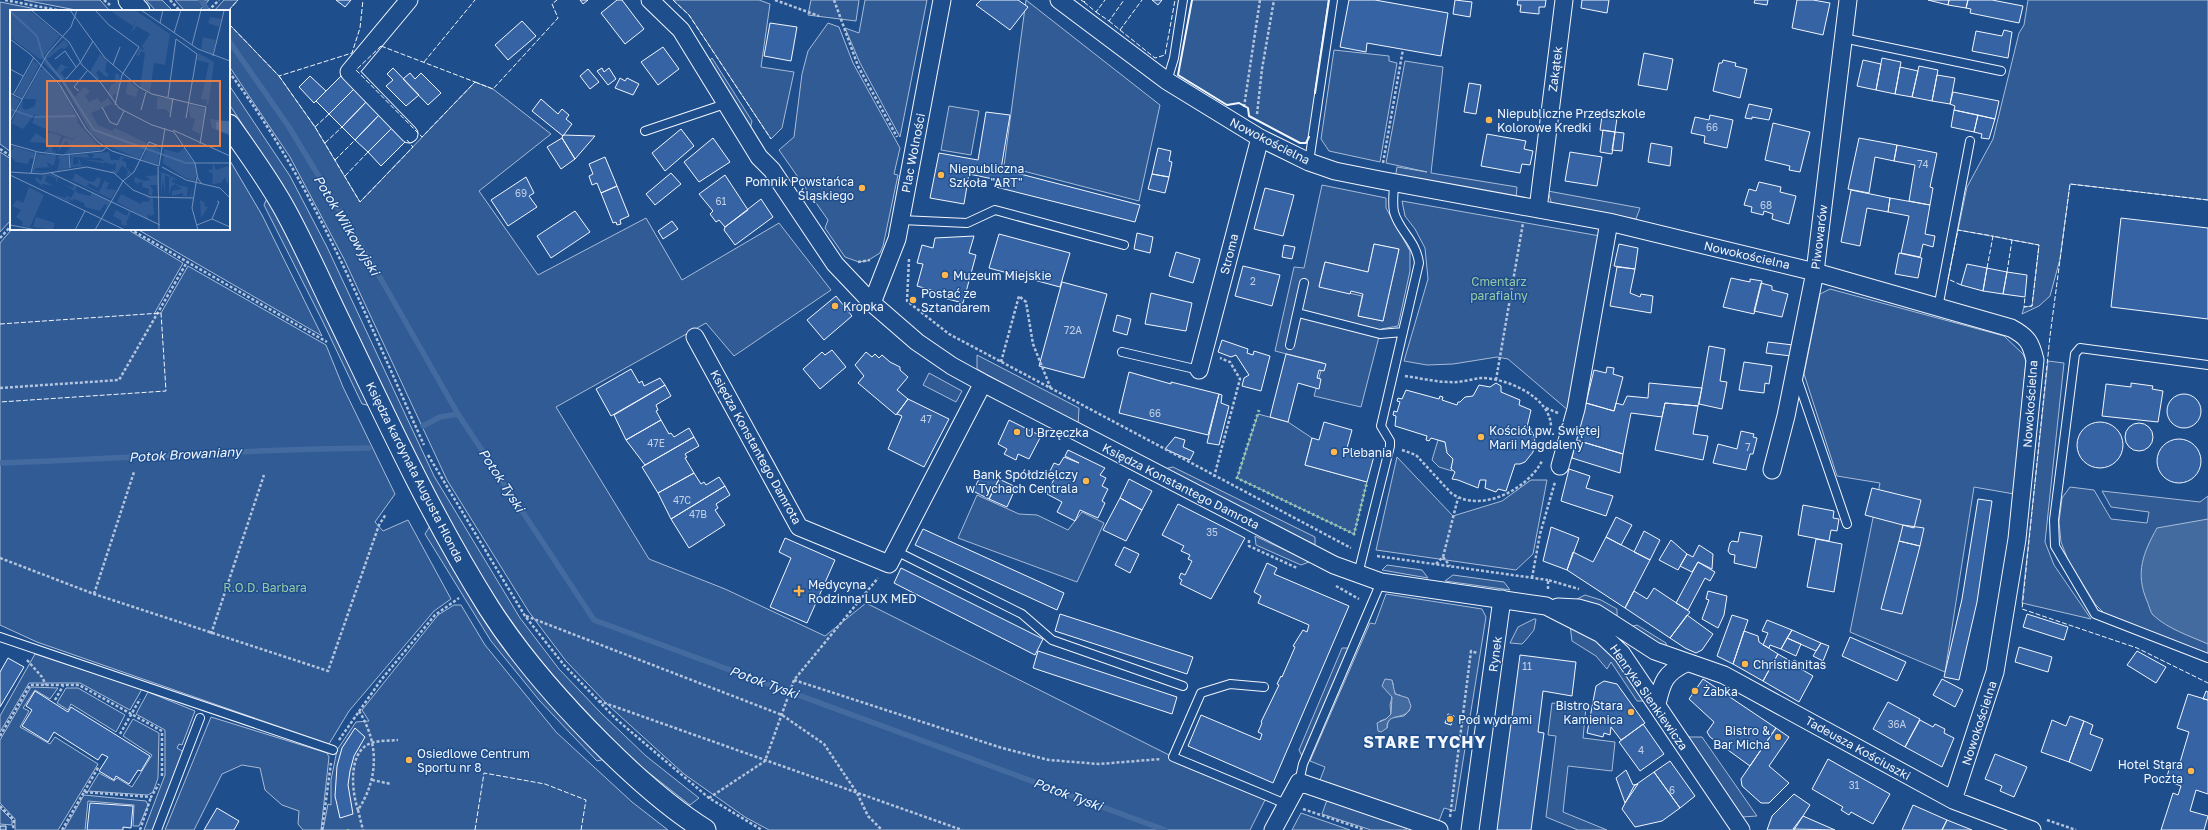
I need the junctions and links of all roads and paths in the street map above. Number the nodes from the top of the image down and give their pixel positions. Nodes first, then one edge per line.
1 (5, 0) edge
2 (129, 0) edge
3 (170, 0) edge
4 (219, 0) edge
5 (409, 0) edge
6 (650, 0) edge
7 (775, 0) edge
8 (834, 0) edge
9 (942, 0) edge
10 (1059, 0) edge
11 (1183, 0) edge
12 (1260, 0) edge
13 (1274, 0) edge
14 (1334, 0) edge
15 (1564, 0) edge
16 (1848, 0) edge
17 (57, 10) edge
18 (138, 10) edge
19 (179, 10) edge
20 (209, 10) edge
21 (819, 16) dead end
22 (1843, 38) junction
23 (1403, 49) dead end
24 (2001, 70) dead end
25 (230, 74) edge
26 (1167, 81) junction
27 (726, 104) junction
28 (1257, 114) dead end
29 (1234, 123) junction
30 (230, 125) edge
31 (645, 131) dead end
32 (409, 134) dead end
33 (1260, 138) junction
34 (900, 141) dead end
35 (1970, 141) dead end
36 (0, 149) edge
37 (10, 155) edge
38 (1309, 162) junction
39 (1387, 181) junction
40 (1532, 208) junction
41 (901, 220) junction
42 (1609, 222) junction
43 (10, 227) edge
44 (132, 230) edge
45 (0, 238) edge
46 (897, 238) junction
47 (1124, 245) dead end
48 (187, 262) junction
49 (1815, 272) junction
50 (1304, 283) dead end
51 (872, 303) junction
52 (1938, 308) junction
53 (1298, 313) junction
54 (1403, 332) junction
55 (695, 337) dead end
56 (329, 343) dead end
57 (1290, 345) dead end
58 (1122, 352) dead end
59 (1204, 353) junction
60 (1001, 362) junction
61 (2208, 365) edge
62 (1199, 370) joint
63 (1795, 371) junction
64 (1392, 374) junction
65 (1496, 380) junction
66 (983, 383) junction
67 (0, 388) edge
68 (1051, 389) junction
69 (1551, 430) dead end
70 (1396, 448) dead end
71 (1544, 457) dead end
72 (1560, 466) joint
73 (1772, 470) dead end
74 (134, 472) dead end
75 (264, 475) dead end
76 (1214, 477) junction
77 (1458, 498) junction
78 (386, 514) dead end
79 (1847, 524) dead end
80 (1249, 535) dead end
81 (1363, 554) junction
82 (893, 557) junction
83 (1443, 557) junction
84 (0, 558) edge
85 (1436, 564) junction
86 (1450, 566) junction
87 (1298, 568) dead end
88 (1358, 574) junction
89 (1532, 578) junction
90 (1548, 580) dead end
91 (1381, 582) junction
92 (1333, 585) dead end
93 (94, 594) junction
94 (459, 598) dead end
95 (1502, 599) junction
96 (1357, 606) dead end
97 (1546, 606) junction
98 (525, 616) junction
99 (211, 634) junction
100 (1, 640) edge
101 (24, 646) junction
102 (2208, 658) edge
103 (1686, 663) junction
104 (1468, 673) dead end
105 (794, 680) junction
106 (46, 685) junction
107 (63, 685) junction
108 (1183, 686) dead end
109 (1264, 687) dead end
110 (146, 688) junction
111 (54, 700) dead end
112 (597, 700) junction
113 (1657, 704) junction
114 (359, 711) junction
115 (131, 714) junction
116 (782, 715) junction
117 (200, 718) dead end
118 (120, 734) dead end
119 (0, 736) edge
120 (398, 740) dead end
121 (372, 743) junction
122 (333, 750) junction
123 (1173, 757) junction
124 (765, 761) junction
125 (99, 766) dead end
126 (372, 780) junction
127 (1299, 782) junction
128 (391, 784) dead end
129 (84, 792) junction
130 (857, 793) junction
131 (152, 797) junction
132 (709, 798) junction
133 (1953, 800) junction
134 (0, 806) edge
135 (1292, 808) junction
136 (358, 810) junction
137 (1444, 826) edge
138 (13, 830) edge
139 (62, 830) edge
140 (140, 830) edge
141 (157, 830) edge
142 (322, 830) edge
143 (363, 830) edge
144 (705, 830) edge
145 (762, 830) edge
146 (882, 830) edge
147 (962, 830) edge
148 (1273, 830) edge
149 (1365, 830) edge
150 (1470, 830) edge
151 (1741, 830) edge
152 (2032, 830) edge

1 - 17 path
2 - 18 street
3 - 19 path
4 - 20 path
5 - 32 street
6 - 27 street, Księdza Konstantego Damrota
7 - 21 path
8 - 34 path
9 - 41 street, Plac Wolności
10 - 26 street, Nowokościelna
11 - 26 lane
12 - 29 path
13 - 28 path
14 - 38 lane
15 - 40 street, Zakątek
16 - 22 street, Piwowarów
22 - 24 lane
22 - 49 street, Piwowarów
23 - 39 path
25 - 98 path
26 - 29 street, Nowokościelna
27 - 31 lane
27 - 51 street, Księdza Konstantego Damrota
29 - 33 street, Nowokościelna
30 - 144 street, Księdza kardynała Augusta Hlonda
33 - 38 street, Nowokościelna
33 - 59 street, Stroma
35 - 52 lane
36 - 37 path
38 - 39 street, Nowokościelna
39 - 40 street, Nowokościelna
39 - 54 lane
40 - 42 street, Nowokościelna
40 - 65 path
41 - 46 street, Plac Wolności
41 - 47 lane
42 - 49 street, Nowokościelna
42 - 72 street
43 - 45 path
44 - 48 path
46 - 51 street, Plac Wolności
46 - 60 path
48 - 56 path
48 - 67 path
49 - 52 street, Nowokościelna
49 - 63 street, Piwowarów
50 - 53 lane
51 - 66 street, Księdza Konstantego Damrota
52 - 133 street, Nowokościelna
53 - 54 lane
53 - 57 lane
54 - 64 lane
55 - 82 street, Księdza Konstantego Damrota
58 - 62 lane
59 - 62 street, Stroma
59 - 76 path
60 - 68 path
60 - 68 path
61 - 102 lane
63 - 73 street, Piwowarów
63 - 79 lane
64 - 65 path
64 - 81 lane
65 - 69 path
66 - 82 street
66 - 88 street, Księdza Konstantego Damrota
68 - 76 path
70 - 77 path
71 - 77 path
72 - 89 path
74 - 93 path
75 - 99 path
76 - 81 path
77 - 83 path
78 - 99 path
80 - 87 path
81 - 85 path
81 - 88 lane
82 - 105 path
82 - 108 lane
83 - 85 path
83 - 86 path
84 - 93 path
85 - 86 path
86 - 89 path
88 - 91 street, Księdza Konstantego Damrota
89 - 90 path
91 - 95 street
91 - 127 lane
92 - 96 path
93 - 99 path
94 - 114 path
95 - 97 street, Henryka Sienkiewicza
95 - 150 street, Rynek
97 - 103 street, Tadeusza Kościuszki
97 - 113 street, Henryka Sienkiewicza
98 - 112 path
98 - 116 path
100 - 101 lane
101 - 106 path
101 - 110 lane
103 - 113 street
103 - 133 street, Tadeusza Kościuszki
104 - 137 path
105 - 116 path
105 - 123 path
106 - 107 path
106 - 119 path
107 - 111 path
107 - 115 path
109 - 123 lane
110 - 115 path
110 - 122 lane
112 - 124 path
112 - 132 path
113 - 151 street, Henryka Sienkiewicza
114 - 121 path
114 - 122 path
115 - 118 path
115 - 131 path
116 - 124 path
116 - 130 path
117 - 141 lane
120 - 121 path
121 - 126 path
121 - 136 path
122 - 142 path
123 - 135 lane
124 - 130 path
124 - 132 path
125 - 129 path
126 - 128 path
126 - 136 path
127 - 135 street
127 - 137 street
129 - 131 path
129 - 139 path
130 - 146 path
130 - 147 path
131 - 140 path
132 - 145 path
133 - 152 street, Tadeusza Kościuszki
134 - 138 path
135 - 148 street
135 - 149 path
136 - 143 path

